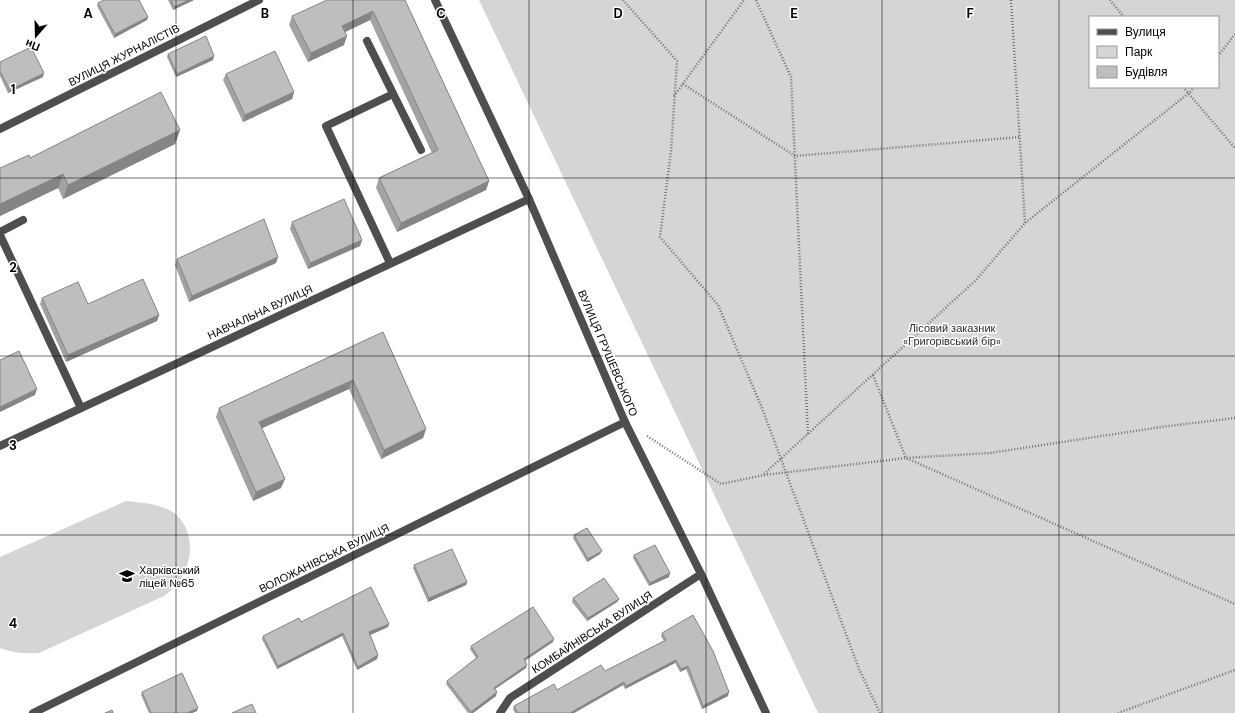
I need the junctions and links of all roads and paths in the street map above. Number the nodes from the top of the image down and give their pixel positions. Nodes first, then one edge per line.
1 (259, 0) edge
2 (435, 0) edge
3 (623, 0) edge
4 (744, 0) edge
5 (756, 0) edge
6 (1011, 0) edge
7 (1110, 0) edge
8 (1123, 16) edge
9 (1235, 34) edge
10 (367, 41) dead end
11 (1219, 55) edge
12 (683, 84) junction
13 (1185, 88) edge
14 (1193, 88) edge
15 (1189, 93) junction
16 (393, 94) junction
17 (674, 97) junction
18 (0, 129) edge
19 (1020, 137) junction
20 (1235, 148) edge
21 (421, 150) dead end
22 (795, 156) junction
23 (529, 199) junction
24 (23, 220) dead end
25 (1025, 223) junction
26 (0, 232) edge
27 (0, 235) edge
28 (390, 263) junction
29 (873, 375) junction
30 (81, 408) junction
31 (1235, 418) edge
32 (625, 422) junction
33 (644, 434) dead end
34 (808, 434) junction
35 (0, 446) edge
36 (906, 458) junction
37 (780, 459) junction
38 (785, 472) junction
39 (764, 475) junction
40 (701, 574) junction
41 (1235, 604) edge
42 (1235, 670) edge
43 (33, 713) edge
44 (500, 713) edge
45 (766, 713) edge
46 (880, 713) edge
47 (1118, 713) edge

1 - 18 street, ВУЛИЦЯ ЖУРНАЛІСТІВ
2 - 23 street, ВУЛИЦЯ ГРУШЕВСЬКОГО
3 - 17 path
4 - 12 path
5 - 22 path
6 - 19 path
7 - 8 path
9 - 11 path
10 - 16 street
12 - 17 path
12 - 22 path
13 - 15 path
14 - 15 path
15 - 20 path
15 - 25 path
16 - 21 street
16 - 28 street
17 - 37 path
19 - 22 path
19 - 25 path
22 - 34 path
23 - 28 street, НАВЧАЛЬНА ВУЛИЦЯ
23 - 32 street, ВУЛИЦЯ ГРУШЕВСЬКОГО
24 - 26 street
25 - 29 path
27 - 30 street
28 - 30 street, НАВЧАЛЬНА ВУЛИЦЯ
29 - 34 path
29 - 36 path
30 - 35 street, НАВЧАЛЬНА ВУЛИЦЯ
31 - 36 path
32 - 40 street, ВУЛИЦЯ ГРУШЕВСЬКОГО
32 - 43 street, ВОЛОЖАНІВСЬКА ВУЛИЦЯ
33 - 39 path
34 - 37 path
36 - 38 path
36 - 41 path
37 - 38 path
37 - 39 path
38 - 39 path
38 - 46 path
40 - 44 street, КОМБАЙНІВСЬКА ВУЛИЦЯ
40 - 45 street, ВУЛИЦЯ ГРУШЕВСЬКОГО
42 - 47 path

